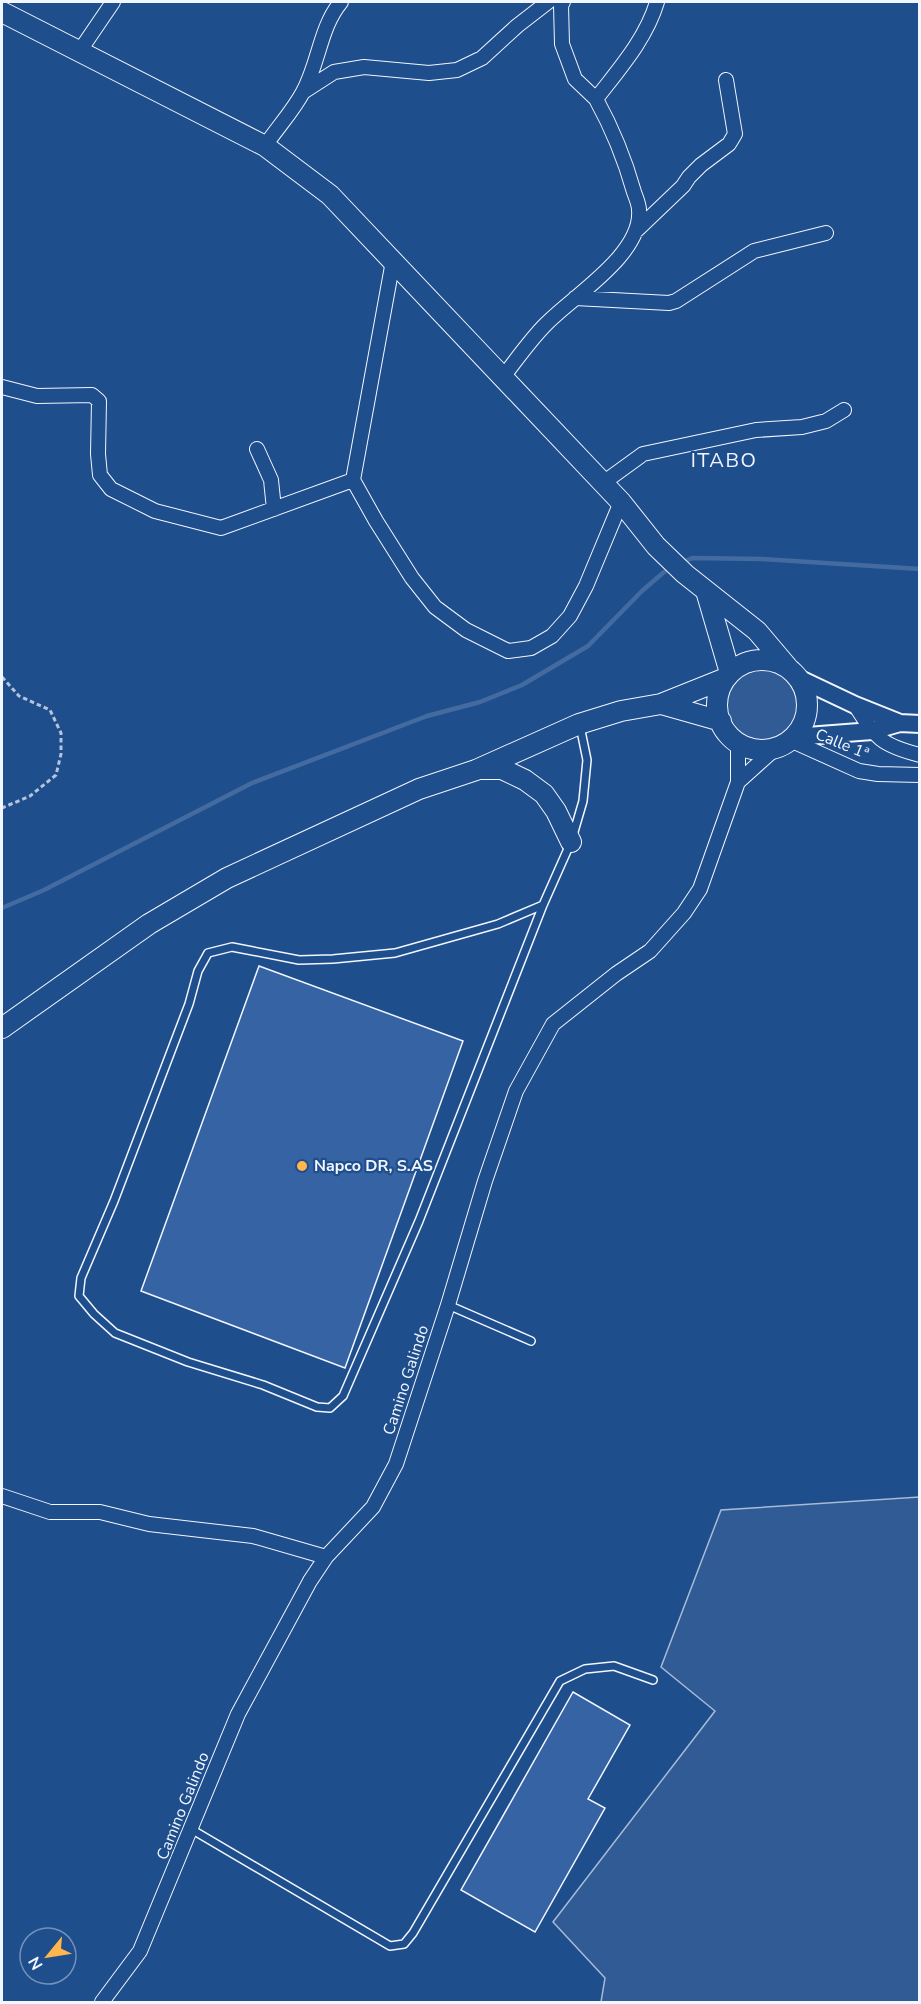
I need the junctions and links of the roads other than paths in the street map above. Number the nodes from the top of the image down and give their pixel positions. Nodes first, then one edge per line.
1 (113, 2) edge
2 (341, 2) edge
3 (548, 2) edge
4 (563, 2) edge
5 (657, 2) edge
6 (2, 12) edge
7 (79, 52) junction
8 (726, 80) dead end
9 (303, 92) junction
10 (596, 99) junction
11 (265, 146) junction
12 (637, 230) junction
13 (826, 232) dead end
14 (393, 261) junction
15 (575, 298) junction
16 (503, 377) junction
17 (2, 387) edge
18 (844, 410) dead end
19 (257, 449) dead end
20 (353, 480) junction
21 (603, 483) junction
22 (621, 502) junction
23 (274, 509) junction
24 (706, 591) junction
25 (794, 674) junction
26 (728, 676) junction
27 (661, 704) junction
28 (855, 705) junction
29 (721, 721) junction
30 (900, 723) junction
31 (579, 724) junction
32 (920, 724) edge
33 (872, 730) junction
34 (788, 740) junction
35 (738, 742) junction
36 (920, 755) edge
37 (476, 770) junction
38 (920, 775) edge
39 (738, 782) junction
40 (571, 842) junction
41 (543, 905) junction
42 (2, 1028) edge
43 (447, 1305) junction
44 (531, 1341) dead end
45 (2, 1496) edge
46 (326, 1557) junction
47 (653, 1680) dead end
48 (191, 1829) junction
49 (102, 2002) edge

1 - 7 street
2 - 9 street
3 - 9 street
4 - 10 street
5 - 10 street
6 - 7 main road
7 - 11 main road
8 - 12 street
9 - 11 street
10 - 12 street
11 - 14 main road
12 - 15 street
13 - 15 street
14 - 16 main road
14 - 20 street
15 - 16 street
16 - 21 main road
17 - 23 street
18 - 21 street
19 - 23 street
20 - 22 street
20 - 23 street
21 - 22 main road
22 - 24 main road
24 - 25 main road
24 - 26 main road
25 - 26 main road
25 - 28 street
25 - 34 main road
26 - 27 main road
26 - 29 main road
27 - 29 main road
27 - 31 main road
28 - 30 street
28 - 33 street, Calle 1ª
29 - 35 main road
30 - 32 street
30 - 33 street
31 - 37 main road
31 - 40 lane
33 - 34 street
33 - 36 street, Calle 1ª
34 - 35 main road
34 - 38 street, Calle 1ª
34 - 39 street, Camino Galindo
35 - 39 street, Camino Galindo
37 - 40 main road
37 - 42 main road
39 - 43 street, Camino Galindo
40 - 41 lane
41 - 41 lane
43 - 44 lane
43 - 46 street, Camino Galindo
45 - 46 street
46 - 48 street, Camino Galindo
47 - 48 lane
48 - 49 street, Camino Galindo

